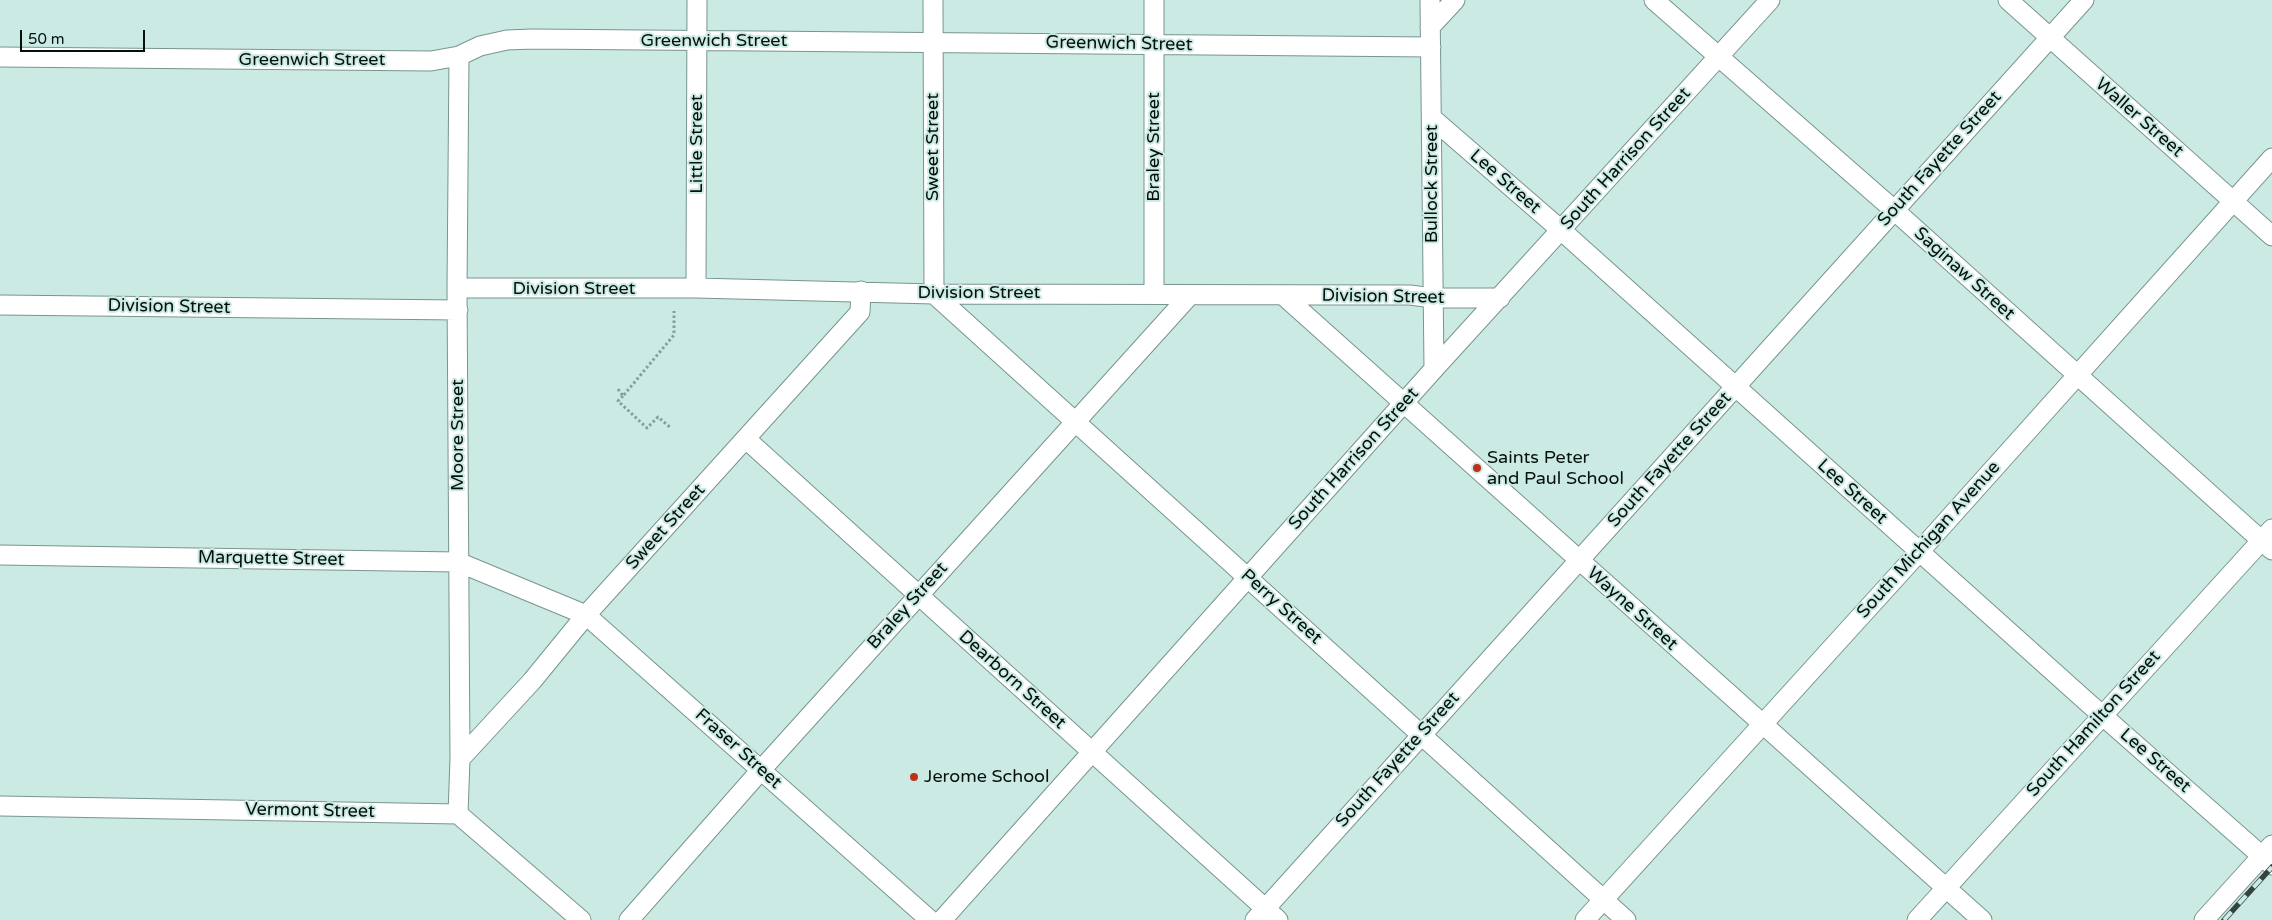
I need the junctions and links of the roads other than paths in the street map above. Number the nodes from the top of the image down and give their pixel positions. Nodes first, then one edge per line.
1 (697, 0) edge
2 (933, 0) edge
3 (1154, 0) edge
4 (1430, 0) edge
5 (1455, 0) edge
6 (1654, 0) edge
7 (1770, 0) edge
8 (2008, 0) edge
9 (2084, 0) edge
10 (1430, 27) junction
11 (2050, 38) junction
12 (697, 41) junction
13 (933, 41) junction
14 (1155, 44) junction
15 (1431, 47) junction
16 (459, 56) junction
17 (1718, 56) junction
18 (0, 57) edge
19 (1432, 119) junction
20 (2272, 158) edge
21 (2233, 201) junction
22 (1894, 210) junction
23 (1561, 230) junction
24 (2272, 236) edge
25 (458, 288) junction
26 (696, 288) junction
27 (861, 291) junction
28 (934, 294) junction
29 (1154, 294) junction
30 (1190, 294) junction
31 (1284, 296) junction
32 (1432, 298) junction
33 (1500, 298) junction
34 (0, 305) edge
35 (458, 310) junction
36 (1434, 369) junction
37 (2077, 374) junction
38 (1735, 388) junction
39 (1404, 404) junction
40 (1074, 422) junction
41 (746, 439) junction
42 (2268, 540) edge
43 (1919, 552) junction
44 (0, 556) edge
45 (1578, 561) junction
46 (458, 562) junction
47 (1248, 577) junction
48 (918, 595) junction
49 (535, 596) joint
50 (586, 616) junction
51 (2102, 715) junction
52 (1762, 724) junction
53 (1421, 735) junction
54 (1092, 752) junction
55 (460, 759) junction
56 (761, 770) junction
57 (0, 806) edge
58 (458, 814) junction
59 (2269, 855) edge
60 (1946, 887) junction
61 (1603, 900) junction
62 (1267, 916) edge
63 (581, 920) edge
64 (629, 920) edge
65 (930, 920) edge
66 (942, 920) edge
67 (1585, 920) edge
68 (1626, 920) edge
69 (1917, 920) edge
70 (1982, 920) edge
71 (2204, 920) edge

1 - 12 street, Little Street
2 - 13 street, Sweet Street
3 - 14 street, Braley Street
4 - 10 street, Bullock Street
5 - 10 street
6 - 17 street, Saginaw Street
7 - 17 street, South Harrison Street
8 - 11 street, Waller Street
9 - 11 street, South Fayette Street
10 - 15 street, Bullock Street
11 - 21 street, Waller Street
11 - 22 street, South Fayette Street
12 - 13 street, Greenwich Street
12 - 16 street, Greenwich Street
12 - 26 street, Little Street
13 - 14 street, Greenwich Street
13 - 28 street, Sweet Street
14 - 15 street, Greenwich Street
14 - 29 street, Braley Street
15 - 19 street, Bullock Street
16 - 18 street, Greenwich Street
16 - 25 street, Moore Street
17 - 22 street, Saginaw Street
17 - 23 street, South Harrison Street
19 - 23 street, Lee Street
19 - 32 street, Bullock Street
20 - 21 street, South Michigan Avenue
21 - 24 street, Waller Street
21 - 37 street, South Michigan Avenue
22 - 37 street, Saginaw Street
22 - 38 street, South Fayette Street
23 - 33 street, South Harrison Street
23 - 38 street, Lee Street
25 - 26 street, Division Street
25 - 35 street, Moore Street
26 - 27 street, Division Street
27 - 28 street, Division Street
27 - 41 street, Sweet Street
28 - 29 street, Division Street
28 - 40 street, Perry Street
29 - 30 street, Division Street
30 - 31 street, Division Street
30 - 40 street, Braley Street
31 - 32 street, Division Street
31 - 39 street, Wayne Street
32 - 33 street, Division Street
32 - 36 street, Bullock Street
33 - 36 street, South Harrison Street
34 - 35 street, Division Street
35 - 46 street, Moore Street
36 - 39 street, South Harrison Street
37 - 42 street, Saginaw Street
37 - 43 street, South Michigan Avenue
38 - 43 street, Lee Street
38 - 45 street, South Fayette Street
39 - 45 street, Wayne Street
39 - 47 street, South Harrison Street
40 - 47 street, Perry Street
40 - 48 street, Braley Street
41 - 48 street, Dearborn Street
41 - 50 street, Sweet Street
42 - 51 street, South Hamilton Street
43 - 51 street, Lee Street
43 - 52 street, South Michigan Avenue
44 - 46 street, Marquette Street
45 - 52 street, Wayne Street
45 - 53 street, South Fayette Street
46 - 49 street, Marquette Street
46 - 55 street, Moore Street
47 - 53 street, Perry Street
47 - 54 street, South Harrison Street
48 - 54 street, Dearborn Street
48 - 56 street, Braley Street
49 - 50 street, Fraser Street
50 - 55 street, Sweet Street
50 - 56 street, Fraser Street
51 - 59 street, Lee Street
51 - 60 street, South Hamilton Street
52 - 60 street, Wayne Street
52 - 61 street, South Michigan Avenue
53 - 61 street, Perry Street
53 - 62 street, South Fayette Street
54 - 62 street, Dearborn Street
54 - 66 street, South Harrison Street
55 - 58 street, Moore Street
56 - 64 street, Braley Street
56 - 65 street, Fraser Street
57 - 58 street, Vermont Street
58 - 63 street
59 - 71 street
60 - 69 street, South Hamilton Street
60 - 70 street, Wayne Street
61 - 67 street, South Michigan Avenue
61 - 68 street, Perry Street

